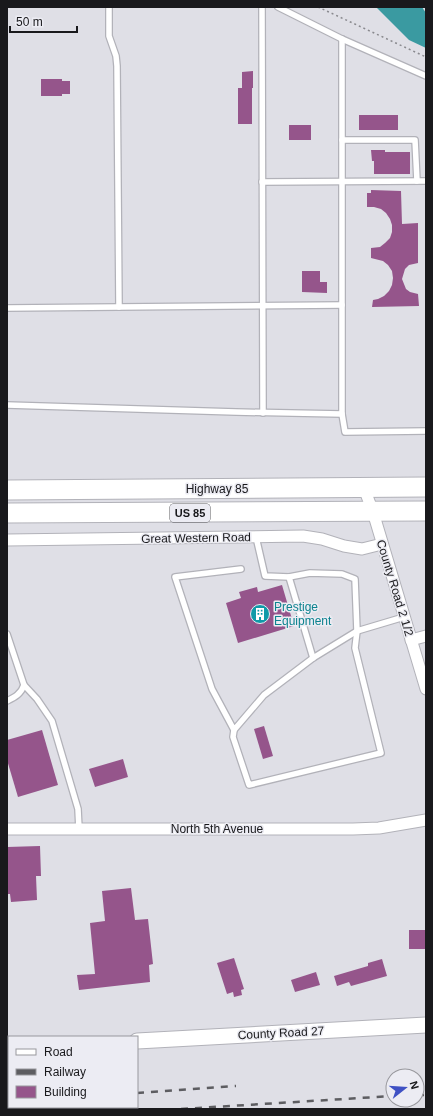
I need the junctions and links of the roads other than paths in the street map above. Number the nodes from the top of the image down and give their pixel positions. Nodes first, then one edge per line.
1 (109, 7) edge
2 (262, 7) edge
3 (278, 7) edge
4 (342, 39) junction
5 (426, 76) edge
6 (342, 140) junction
7 (342, 181) junction
8 (417, 181) junction
9 (426, 181) edge
10 (262, 182) junction
11 (263, 305) junction
12 (342, 305) junction
13 (119, 307) junction
14 (7, 308) edge
15 (7, 405) edge
16 (263, 413) junction
17 (342, 414) junction
18 (426, 430) edge
19 (426, 487) edge
20 (364, 488) junction
21 (7, 490) edge
22 (426, 511) edge
23 (373, 512) junction
24 (7, 513) edge
25 (256, 537) junction
26 (7, 540) edge
27 (382, 544) junction
28 (241, 569) dead end
29 (289, 577) junction
30 (404, 617) junction
31 (357, 632) junction
32 (7, 634) edge
33 (426, 636) edge
34 (411, 640) junction
35 (314, 658) junction
36 (24, 685) junction
37 (426, 689) edge
38 (7, 701) edge
39 (234, 730) junction
40 (426, 820) edge
41 (7, 829) edge
42 (80, 829) junction
43 (426, 1025) edge
44 (138, 1041) edge

1 - 13 lane
2 - 10 lane
3 - 4 lane
4 - 5 lane
4 - 6 lane
6 - 7 lane
6 - 8 lane
7 - 8 lane
7 - 10 lane
7 - 12 lane
8 - 9 lane
10 - 11 lane
11 - 12 lane
11 - 13 lane
11 - 16 lane
12 - 17 lane
13 - 14 lane
15 - 16 lane
16 - 17 lane
17 - 18 lane
19 - 20 highway, Highway 85 / US 85
20 - 21 highway, Highway 85 / US 85
20 - 23 street, County Road 2 1/2
22 - 23 highway, Highway 85 / US 85
23 - 24 highway, Highway 85 / US 85
23 - 27 street, County Road 2 1/2
25 - 26 street, Great Western Road
25 - 27 street, Great Western Road
25 - 29 lane
27 - 30 street, County Road 2 1/2
28 - 39 lane
29 - 31 lane
29 - 35 lane
30 - 31 lane
30 - 34 street, County Road 2 1/2
31 - 35 lane
31 - 39 lane
32 - 36 lane
33 - 34 street
34 - 37 street, County Road 2 1/2
35 - 39 lane
36 - 38 lane
36 - 42 lane
40 - 42 street, North 5th Avenue
41 - 42 street, North 5th Avenue
43 - 44 street, County Road 27

